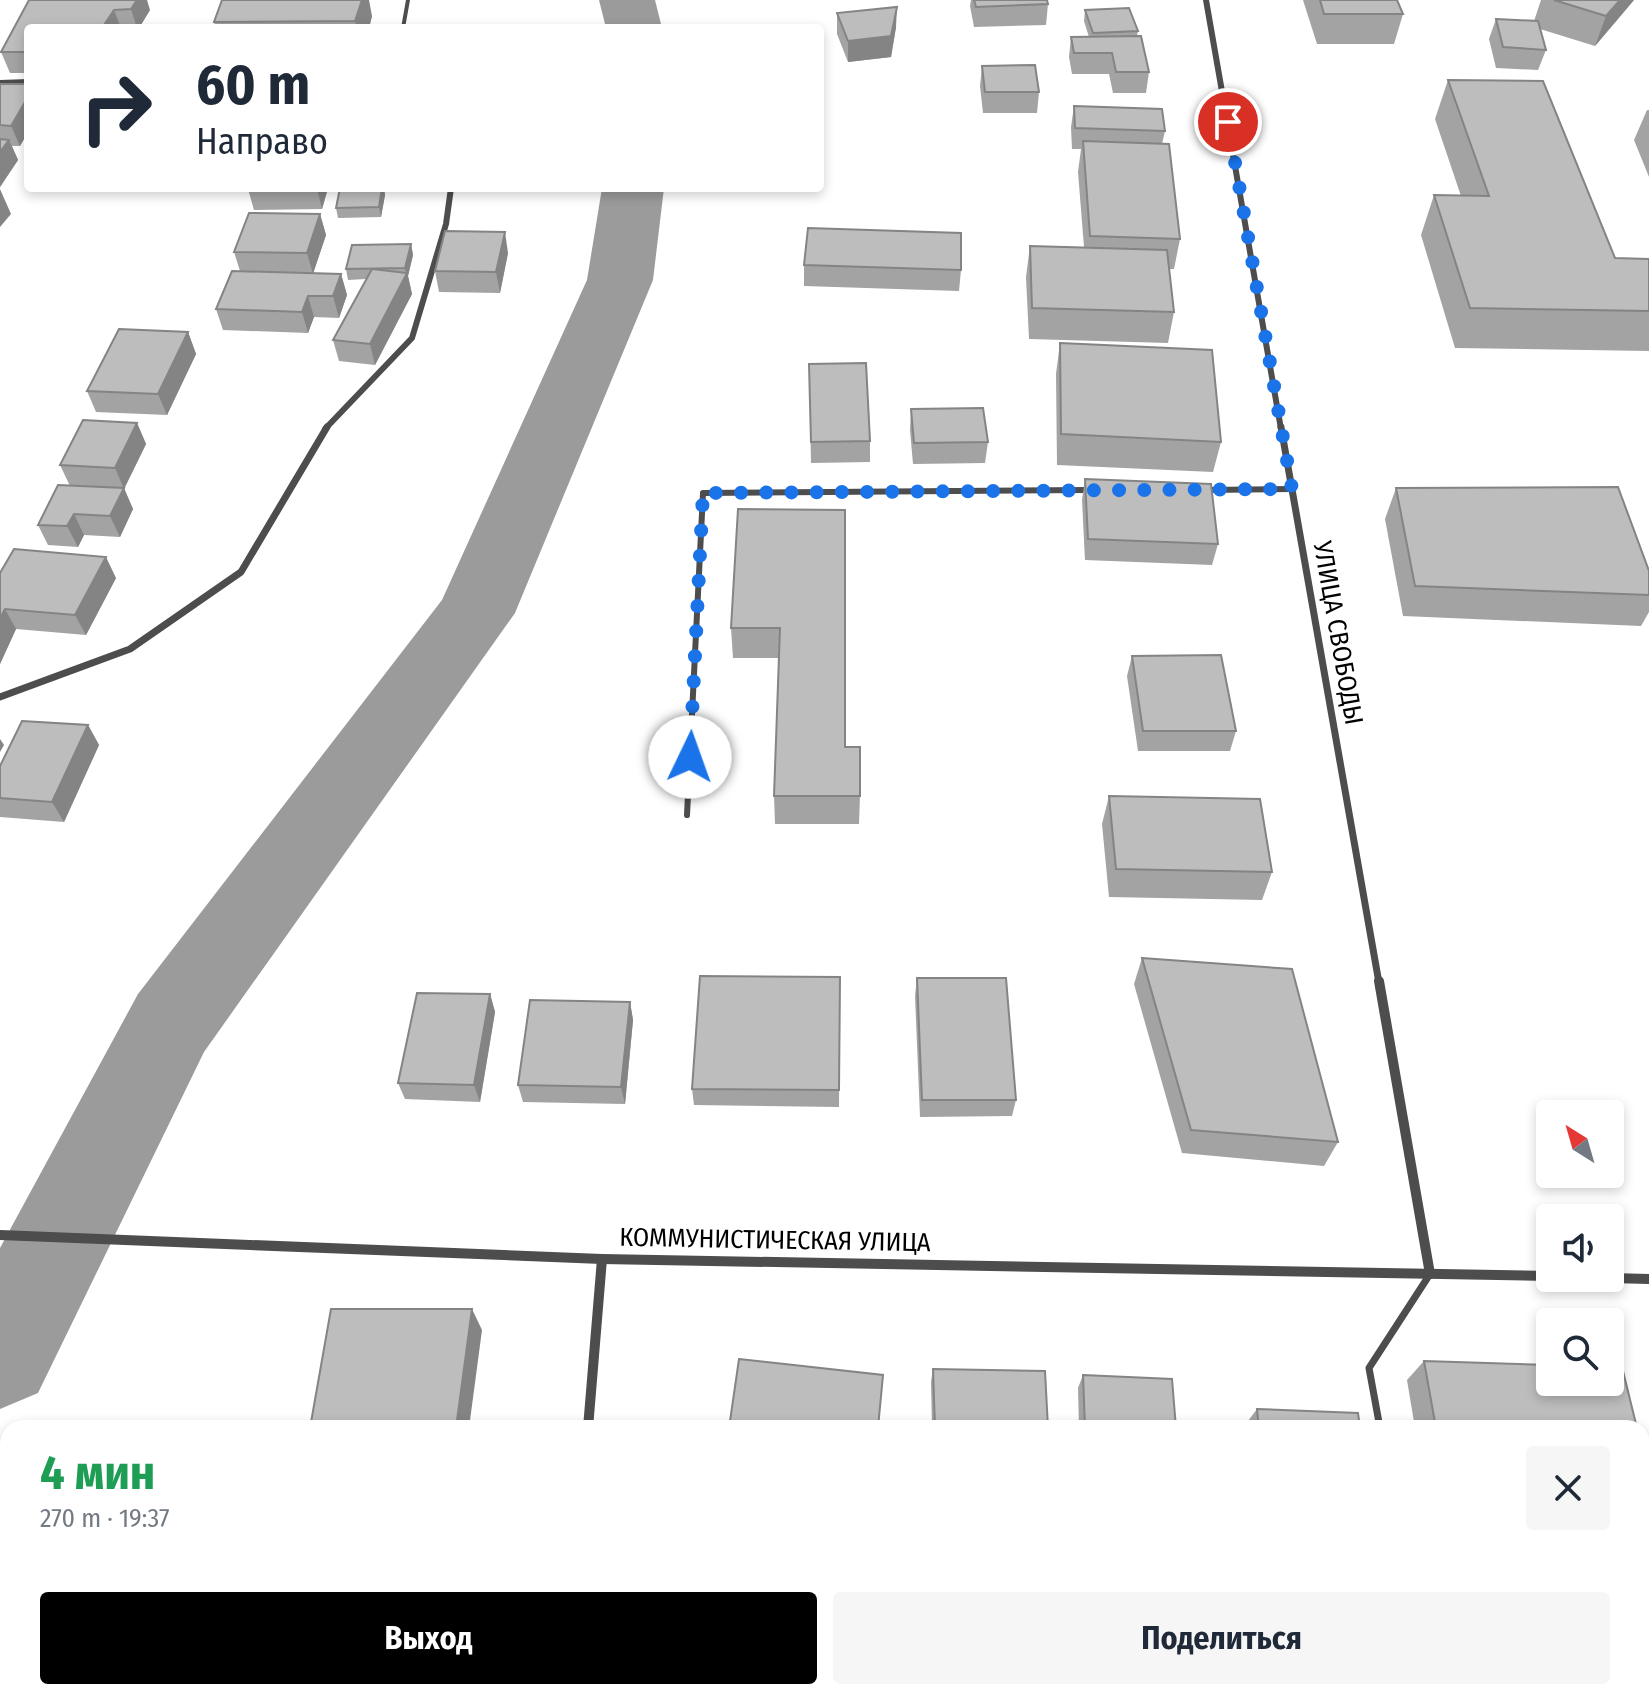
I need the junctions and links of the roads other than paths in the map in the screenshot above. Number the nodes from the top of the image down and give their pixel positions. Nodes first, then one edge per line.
1 (408, 0) edge
2 (1206, 0) edge
3 (404, 24) edge
4 (24, 82) edge
5 (0, 83) edge
6 (450, 192) edge
7 (1292, 489) junction
8 (1101, 490) edge
9 (1196, 490) edge
10 (0, 697) edge
11 (687, 815) dead end
12 (0, 1235) edge
13 (602, 1259) junction
14 (1430, 1274) junction
15 (1536, 1276) edge
16 (1624, 1278) edge
17 (1649, 1279) edge
18 (589, 1420) edge
19 (1379, 1420) edge

1 - 3 lane
2 - 7 street, УЛИЦА СВОБОДЫ
4 - 5 street
6 - 10 street
7 - 9 lane
7 - 14 street, УЛИЦА СВОБОДЫ
8 - 11 lane
12 - 13 street, КОММУНИСТИЧЕСКАЯ УЛИЦА
13 - 14 street, КОММУНИСТИЧЕСКАЯ УЛИЦА
13 - 18 street
14 - 15 street, КОММУНИСТИЧЕСКАЯ УЛИЦА
14 - 19 lane
16 - 17 street

